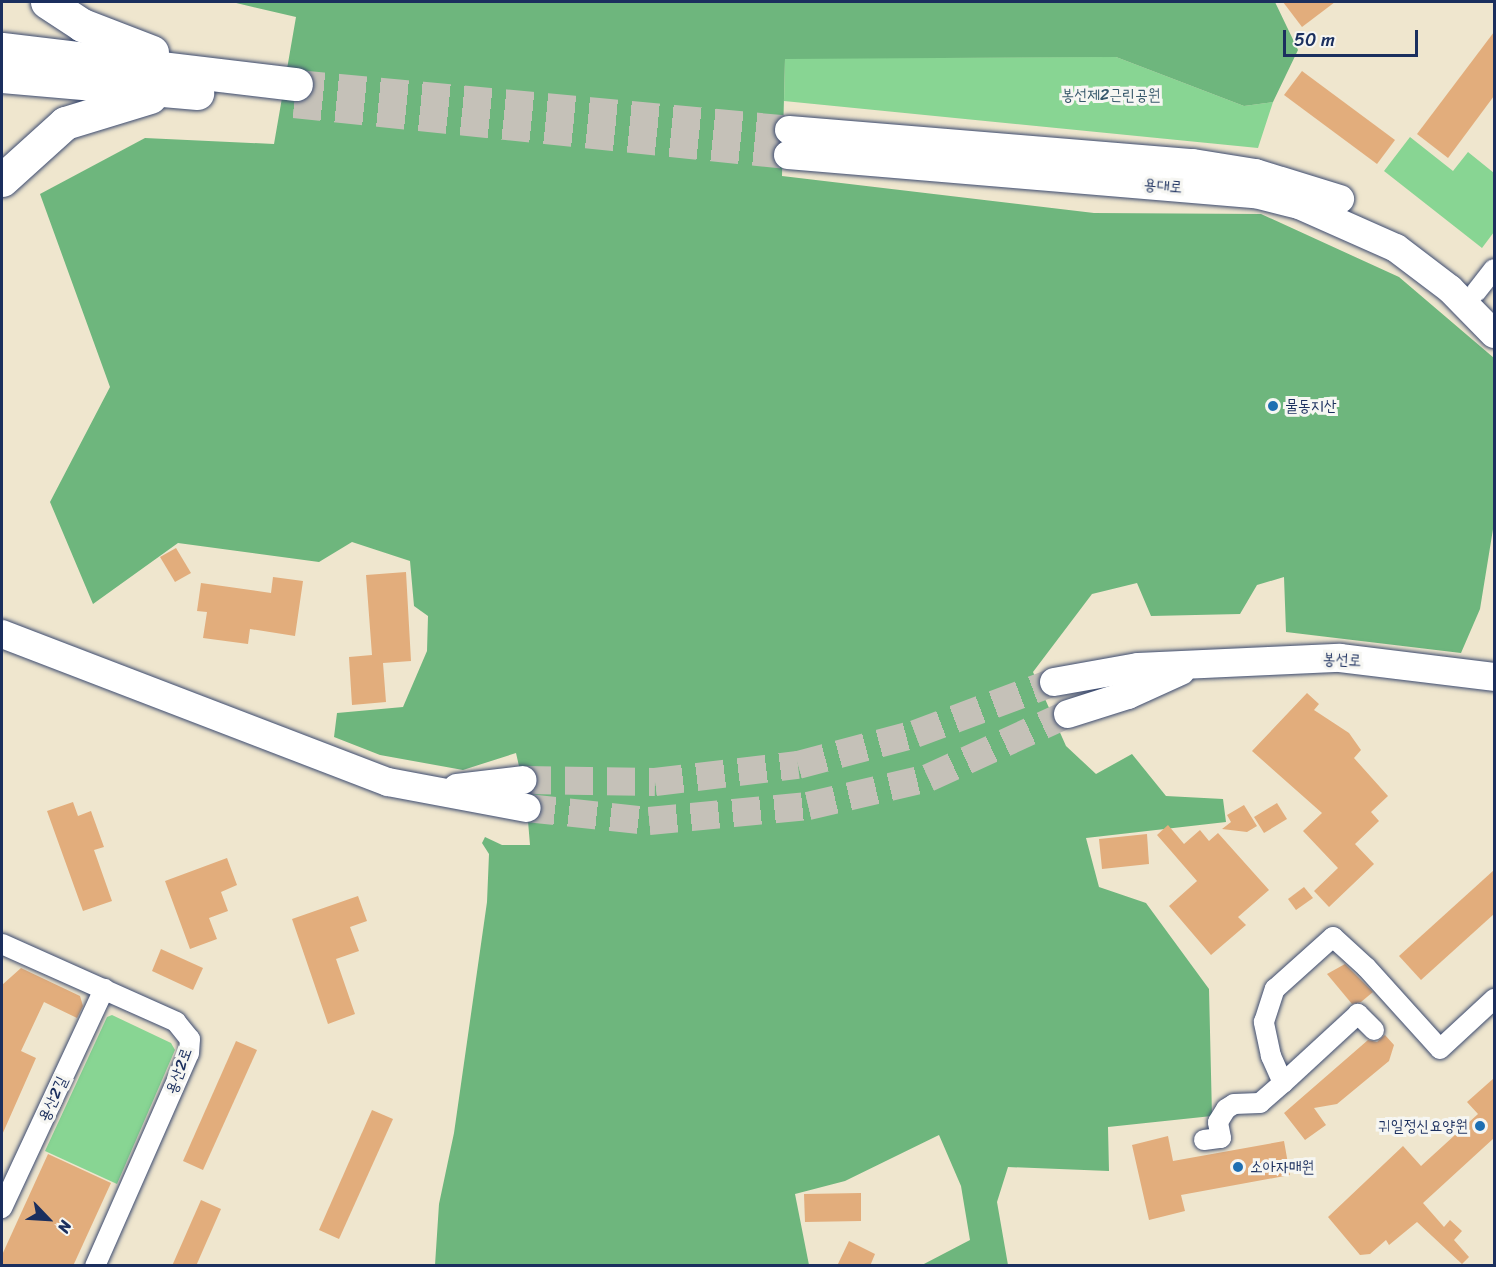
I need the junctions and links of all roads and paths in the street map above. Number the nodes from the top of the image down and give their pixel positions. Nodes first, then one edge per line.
1 (47, 2) edge
2 (17, 64) edge
3 (204, 83) junction
4 (295, 94) tunnel mouth
5 (2, 180) edge
6 (1494, 269) edge
7 (1485, 301) edge
8 (1494, 334) edge
9 (2, 634) edge
10 (1188, 668) junction
11 (1494, 677) edge
12 (1054, 682) tunnel mouth
13 (1068, 714) tunnel mouth
14 (523, 780) tunnel mouth
15 (440, 790) junction
16 (527, 808) tunnel mouth
17 (2, 944) edge
18 (104, 989) junction
19 (1494, 999) edge
20 (1374, 1030) dead end
21 (1283, 1083) junction
22 (1204, 1140) dead end
23 (2, 1208) edge
24 (95, 1266) edge

1 - 3 highway
2 - 3 highway
3 - 4 highway
3 - 5 highway
6 - 7 street
7 - 8 street, 용대로
9 - 15 street
10 - 11 street, 봉선로
10 - 12 street
10 - 13 street
14 - 15 street
15 - 16 street
17 - 18 street, 용산2로
18 - 23 street, 용산2길
18 - 24 street, 용산2로
19 - 21 street
20 - 21 street
21 - 22 street

